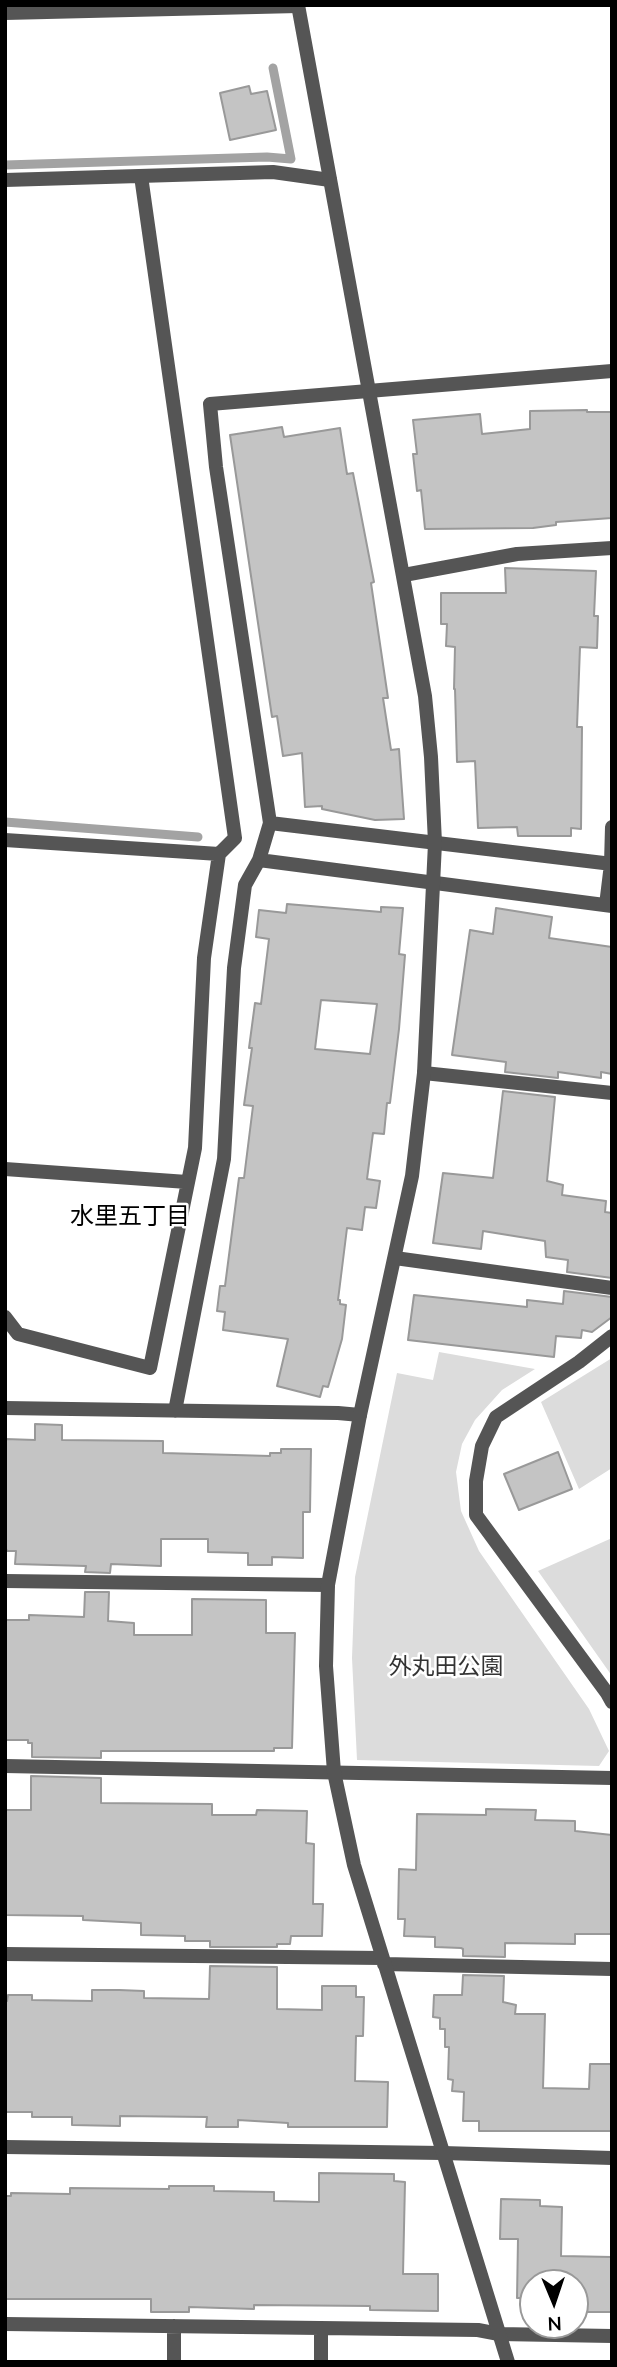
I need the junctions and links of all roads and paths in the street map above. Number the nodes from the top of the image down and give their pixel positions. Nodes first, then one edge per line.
1 (298, 5) edge
2 (5, 13) edge
3 (141, 176) junction
4 (5, 180) edge
5 (330, 180) junction
6 (612, 371) edge
7 (371, 391) junction
8 (612, 548) edge
9 (404, 575) junction
10 (270, 823) junction
11 (612, 827) edge
12 (5, 840) edge
13 (435, 843) junction
14 (219, 854) junction
15 (259, 860) junction
16 (611, 864) edge
17 (433, 883) junction
18 (609, 905) edge
19 (424, 1073) junction
20 (612, 1093) edge
21 (5, 1169) edge
22 (187, 1182) junction
23 (395, 1258) junction
24 (612, 1288) edge
25 (5, 1317) edge
26 (612, 1336) edge
27 (5, 1408) edge
28 (175, 1411) junction
29 (360, 1415) junction
30 (5, 1581) edge
31 (328, 1585) junction
32 (612, 1702) edge
33 (5, 1766) edge
34 (334, 1772) junction
35 (612, 1778) edge
36 (5, 1954) edge
37 (383, 1961) junction
38 (612, 1969) edge
39 (5, 2147) edge
40 (443, 2153) junction
41 (612, 2158) edge
42 (5, 2324) edge
43 (174, 2326) junction
44 (321, 2328) junction
45 (499, 2334) junction
46 (612, 2336) edge
47 (174, 2362) edge
48 (321, 2362) edge
49 (508, 2362) edge

1 - 2 street
1 - 5 street
3 - 4 street
3 - 5 street
3 - 14 street
5 - 7 street
6 - 7 street
7 - 9 street
7 - 10 street
8 - 9 street
9 - 13 street
10 - 13 street
10 - 15 street
11 - 16 street
12 - 14 street
13 - 16 street
13 - 17 street
14 - 22 street
15 - 17 street
15 - 28 street
16 - 18 street
17 - 18 street
17 - 19 street
19 - 20 street
19 - 23 street
21 - 22 street
22 - 25 street
23 - 24 street
23 - 29 street
26 - 32 street
27 - 28 street
28 - 29 street
29 - 31 street
30 - 31 street
31 - 34 street
33 - 34 street
34 - 35 street
34 - 37 street
36 - 37 street
37 - 38 street
37 - 40 street
39 - 40 street
40 - 41 street
40 - 45 street
42 - 43 street
43 - 44 street
43 - 47 street
44 - 45 street
44 - 48 street
45 - 46 street
45 - 49 street

